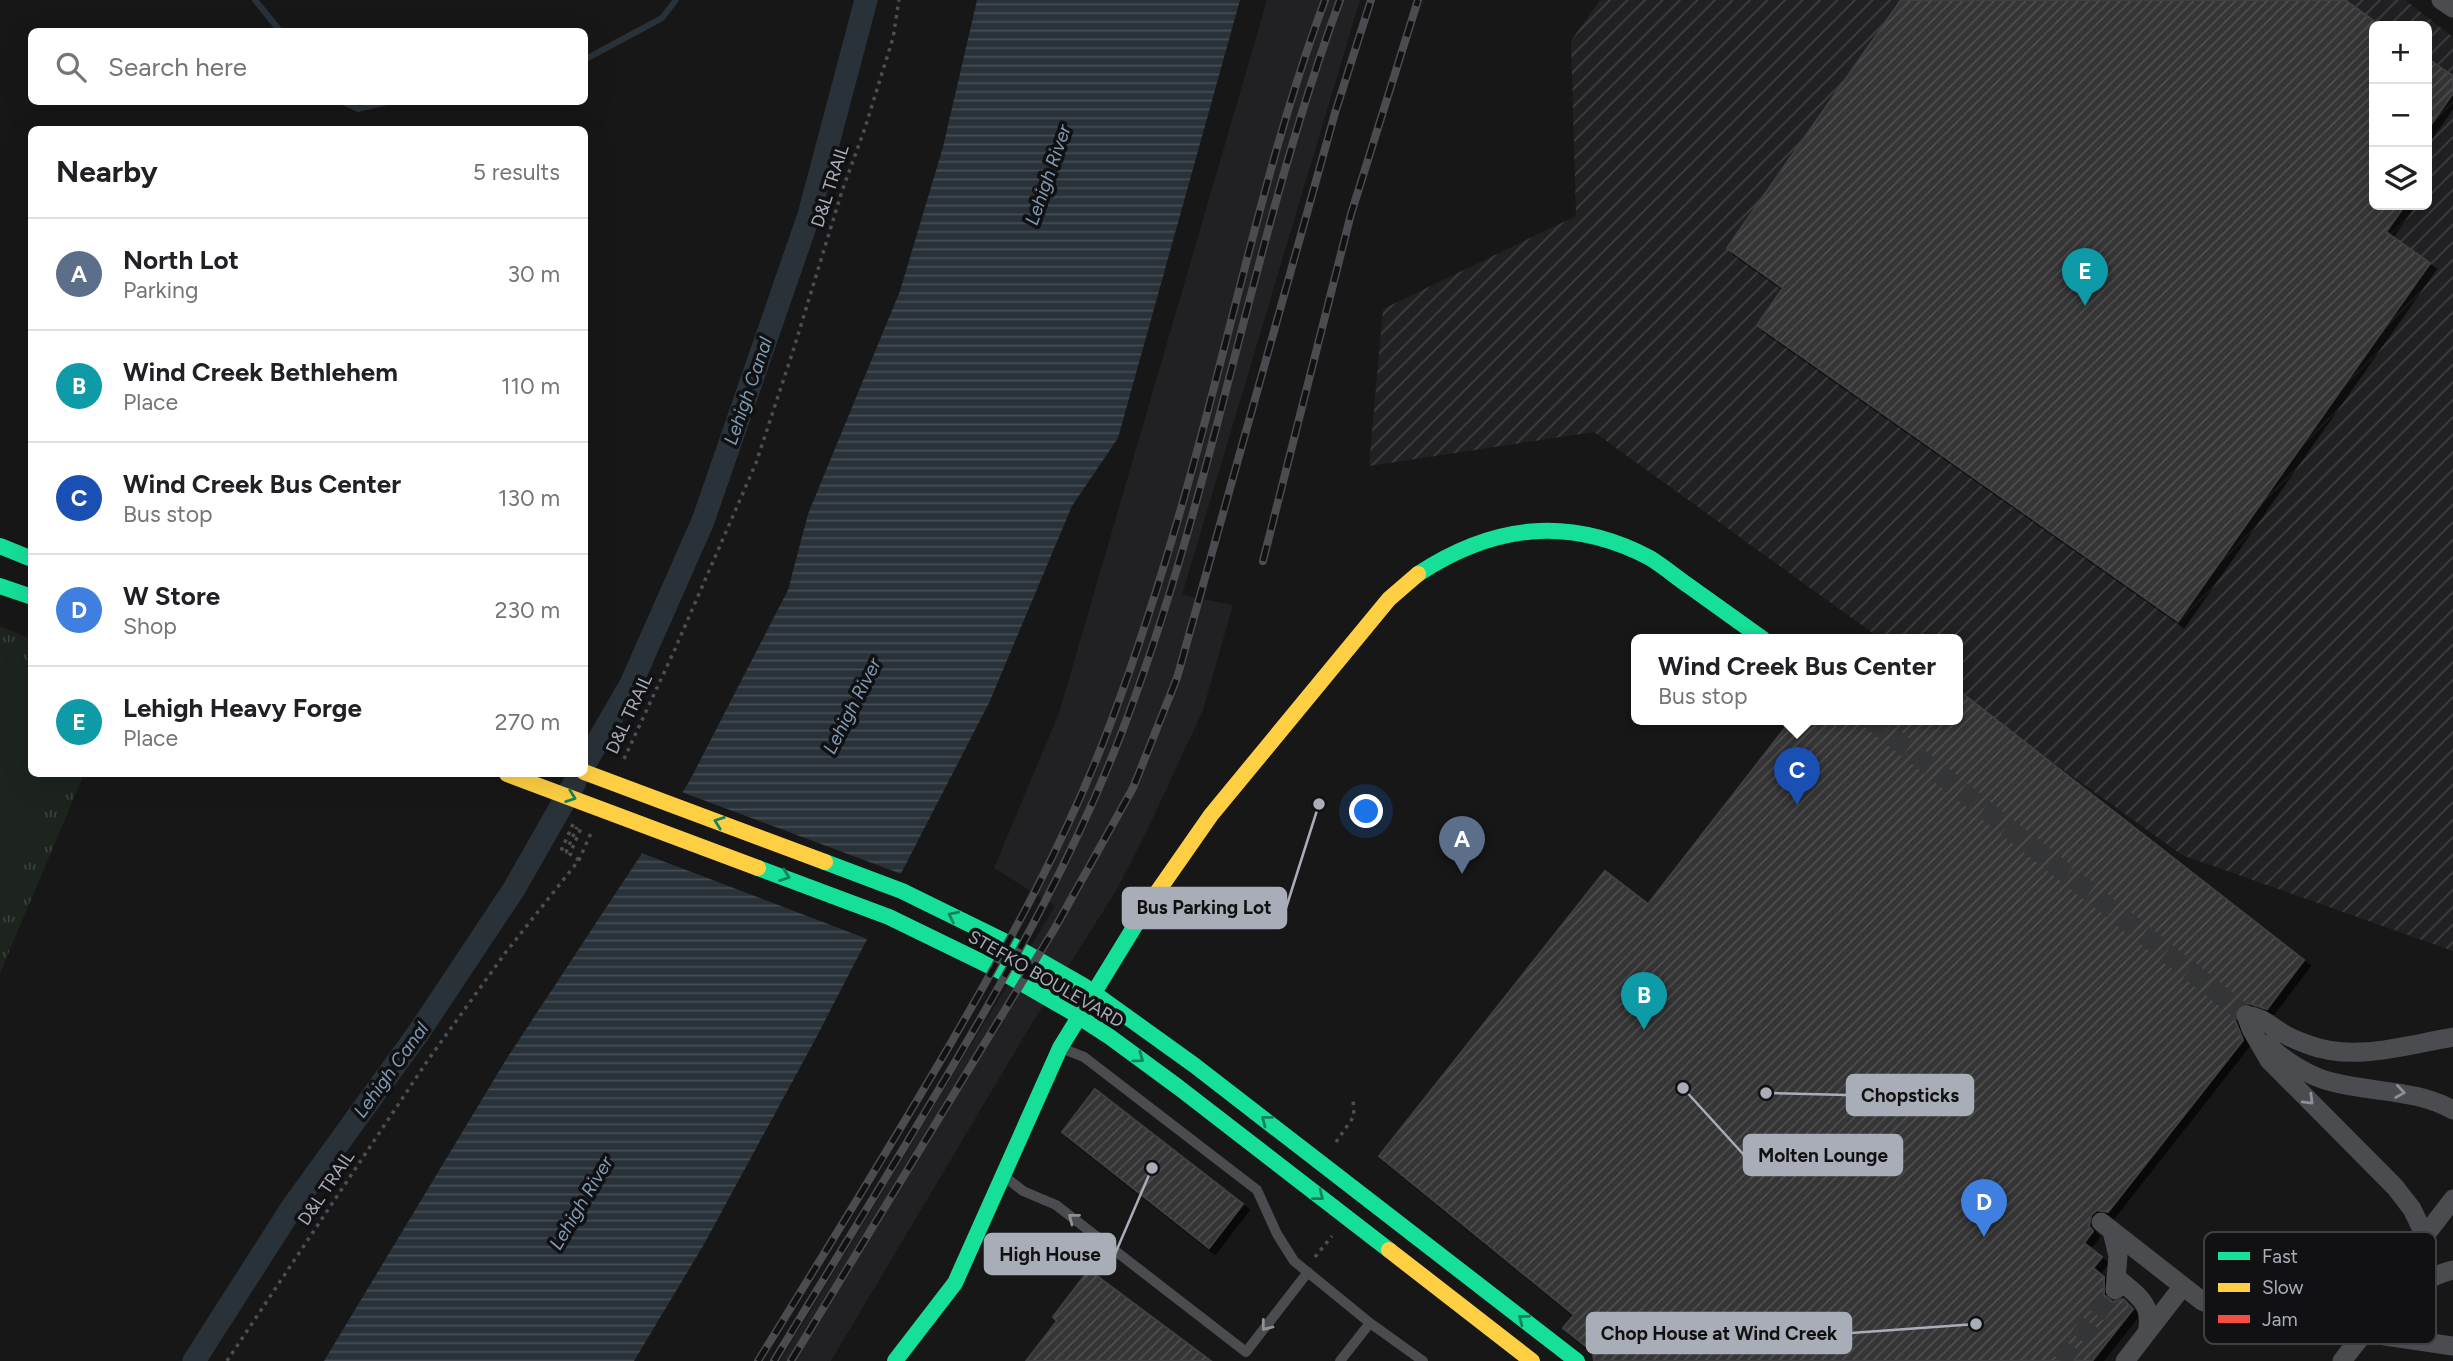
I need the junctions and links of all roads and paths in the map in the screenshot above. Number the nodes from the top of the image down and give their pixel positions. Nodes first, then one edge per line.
1 (899, 0) edge
2 (2441, 0) edge
3 (2453, 8) edge
4 (0, 546) edge
5 (28, 557) edge
6 (0, 586) edge
7 (28, 596) edge
8 (1756, 634) edge
9 (619, 769) dead end
10 (588, 773) edge
11 (516, 777) edge
12 (576, 819) dead end
13 (593, 827) dead end
14 (579, 860) junction
15 (2256, 1023) junction
16 (2453, 1037) edge
17 (1060, 1048) junction
18 (1353, 1098) dead end
19 (2453, 1110) edge
20 (1334, 1149) dead end
21 (1003, 1175) junction
22 (2453, 1199) edge
23 (2423, 1232) edge
24 (2428, 1232) edge
25 (2142, 1255) junction
26 (2453, 1270) edge
27 (1308, 1272) junction
28 (2436, 1276) edge
29 (2118, 1286) junction
30 (2183, 1286) junction
31 (2204, 1302) edge
32 (1370, 1323) junction
33 (2147, 1333) junction
34 (2355, 1344) edge
35 (227, 1361) edge
36 (895, 1361) edge
37 (1340, 1361) edge
38 (1423, 1361) edge
39 (1532, 1361) edge
40 (1577, 1361) edge
41 (2125, 1361) edge
42 (2342, 1361) edge

1 - 9 path, D&L TRAIL
2 - 3 street
4 - 5 main road
6 - 7 main road
8 - 17 main road
40 -> 10 main road, STEFKO BOULEVARD
11 -> 39 main road, STEFKO BOULEVARD
12 - 14 path
13 - 14 path, D&L TRAIL
14 - 35 path, D&L TRAIL
15 - 16 street
15 -> 19 street
15 -> 23 street
17 - 21 main road
17 - 27 lane
18 - 20 path
27 -> 21 lane
21 - 36 main road
22 - 24 street
25 - 29 street
25 - 29 street
25 - 30 street
26 - 28 street
27 - 32 lane
29 - 33 street
30 - 31 street
30 - 33 street
32 - 37 lane
32 - 38 lane
33 - 41 street
34 - 42 street

